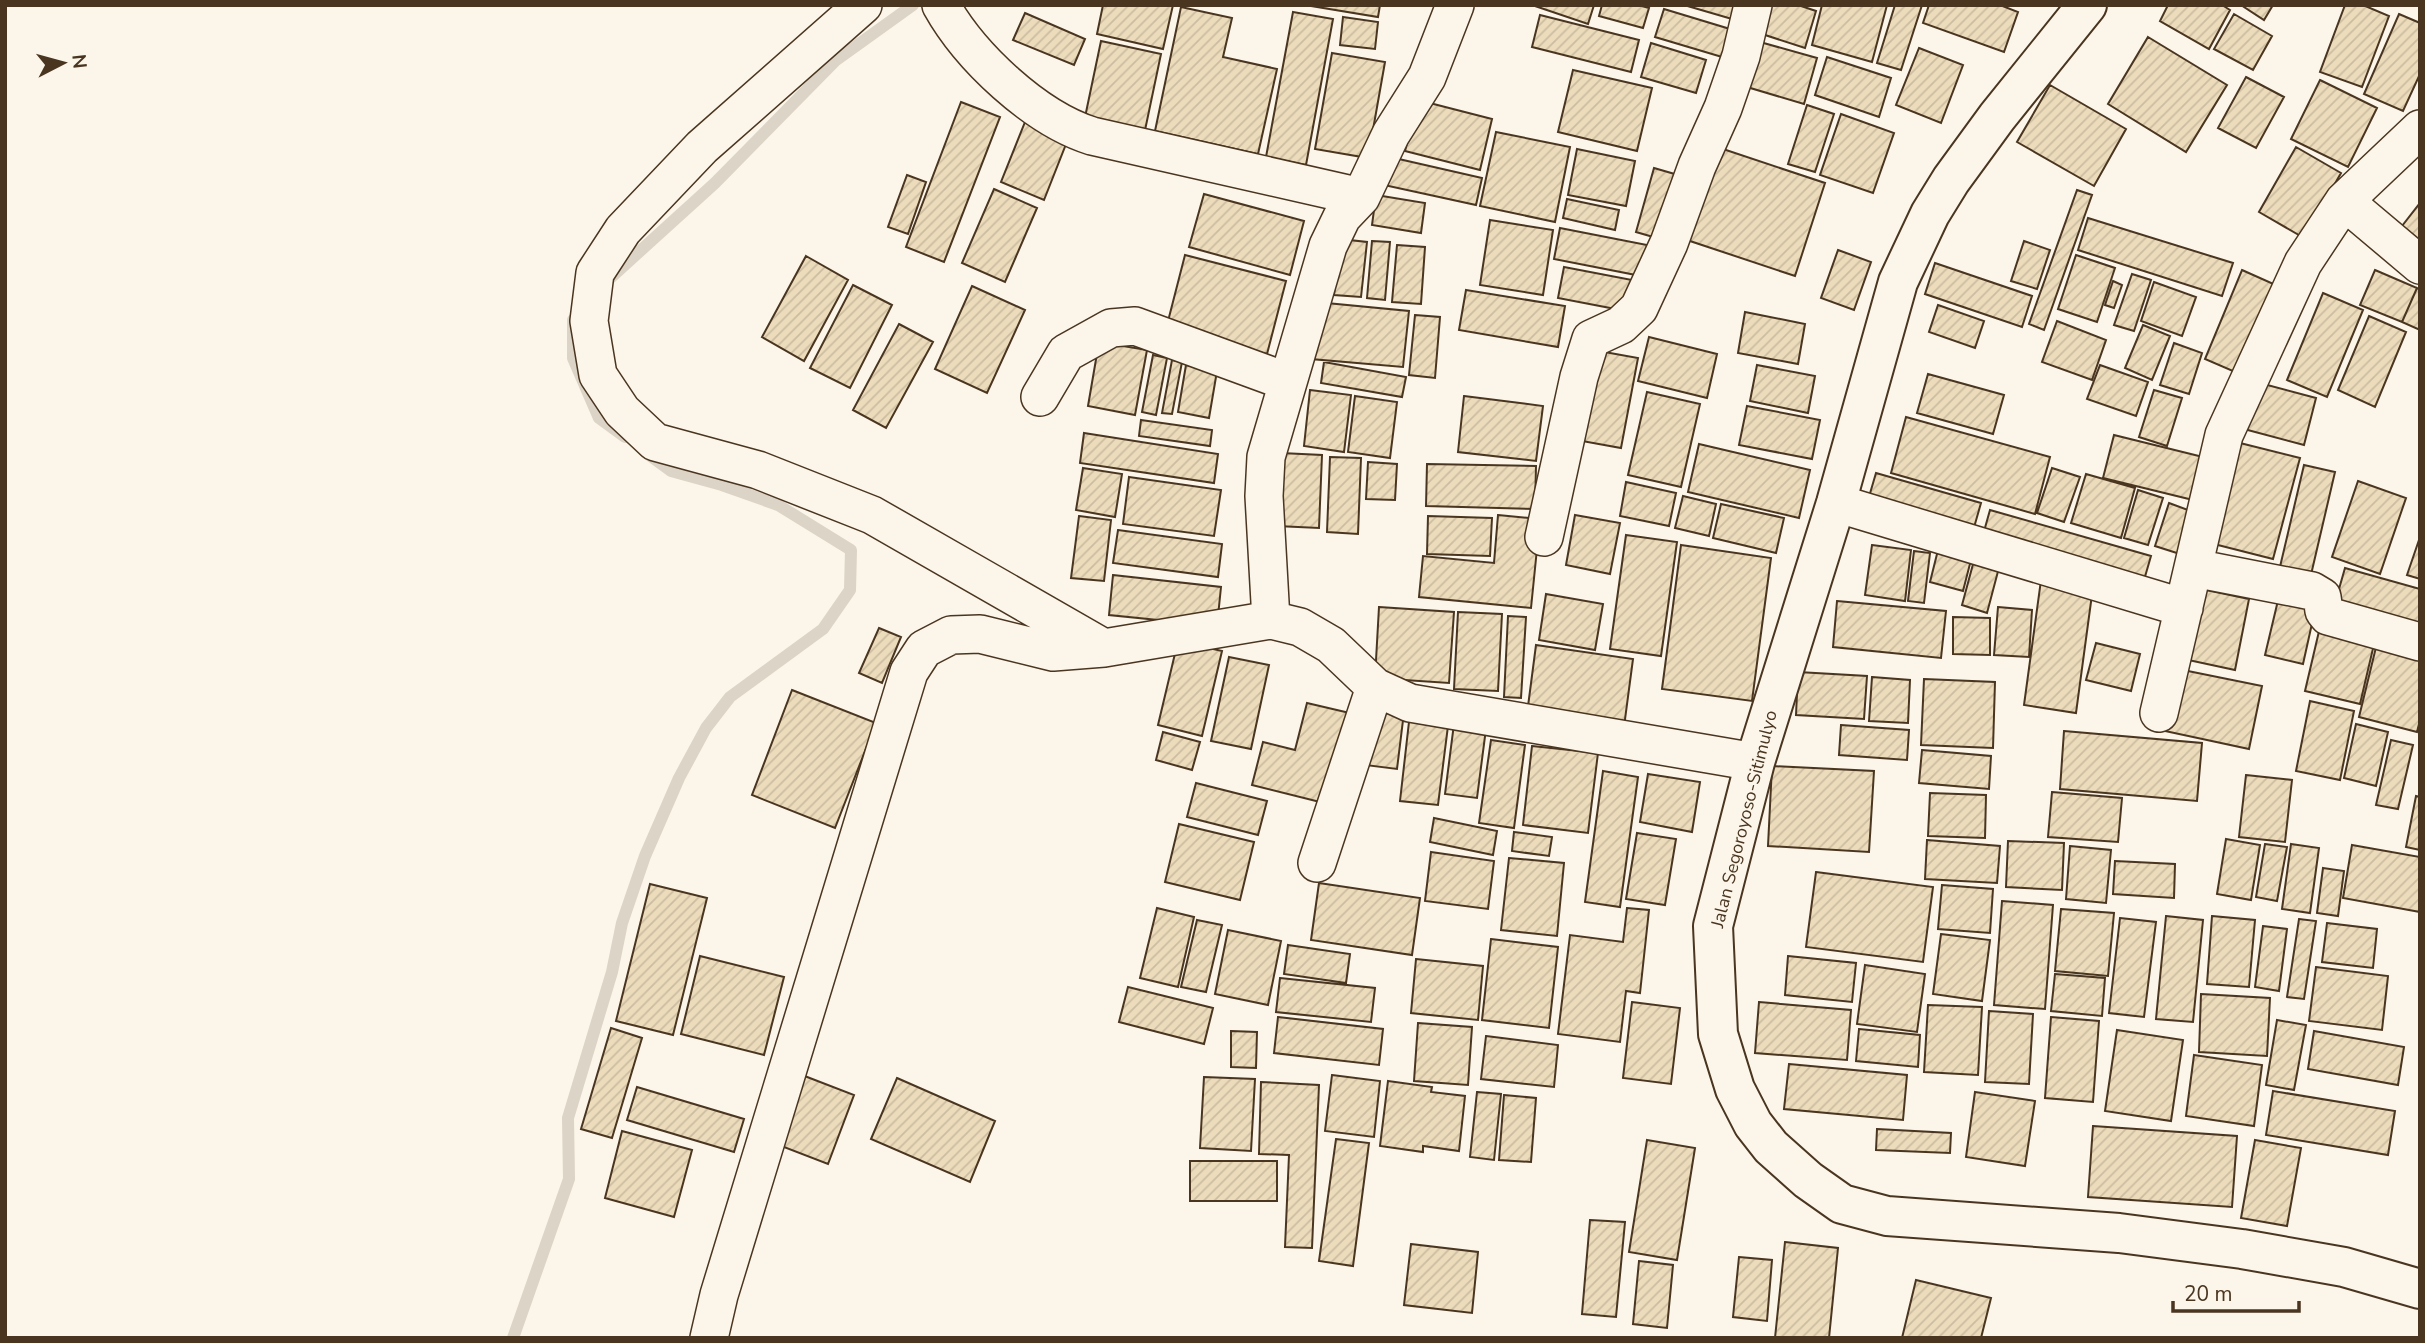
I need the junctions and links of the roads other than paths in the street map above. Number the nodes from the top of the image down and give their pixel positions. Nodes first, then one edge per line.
1 (863, 5) edge
2 (1455, 5) edge
3 (1753, 5) edge
4 (2087, 5) edge
5 (944, 11) edge
6 (2420, 129) edge
7 (1361, 197) junction
8 (2344, 201) junction
9 (2420, 265) edge
10 (1288, 382) junction
11 (1041, 397) dead end
12 (1836, 503) junction
13 (1545, 537) dead end
14 (2194, 568) junction
15 (2184, 608) junction
16 (1271, 620) junction
17 (2420, 642) edge
18 (1104, 648) junction
19 (1375, 687) junction
20 (2160, 713) dead end
21 (1755, 762) junction
22 (1317, 863) dead end
23 (2418, 1283) edge
24 (709, 1338) edge

1 - 18 street
2 - 7 street
3 - 13 street
4 - 12 main road, Jalan Segoroyoso-Sitimulyo
5 - 7 street
6 - 8 street
7 - 10 street
8 - 9 street
8 - 14 street
10 - 11 street
10 - 16 street
12 - 15 street
12 - 21 main road, Jalan Segoroyoso-Sitimulyo
14 - 15 street
14 - 17 street
15 - 20 street
16 - 18 street
16 - 19 street
18 - 24 street
19 - 21 street
19 - 22 street
21 - 23 main road, Jalan Segoroyoso-Sitimulyo

